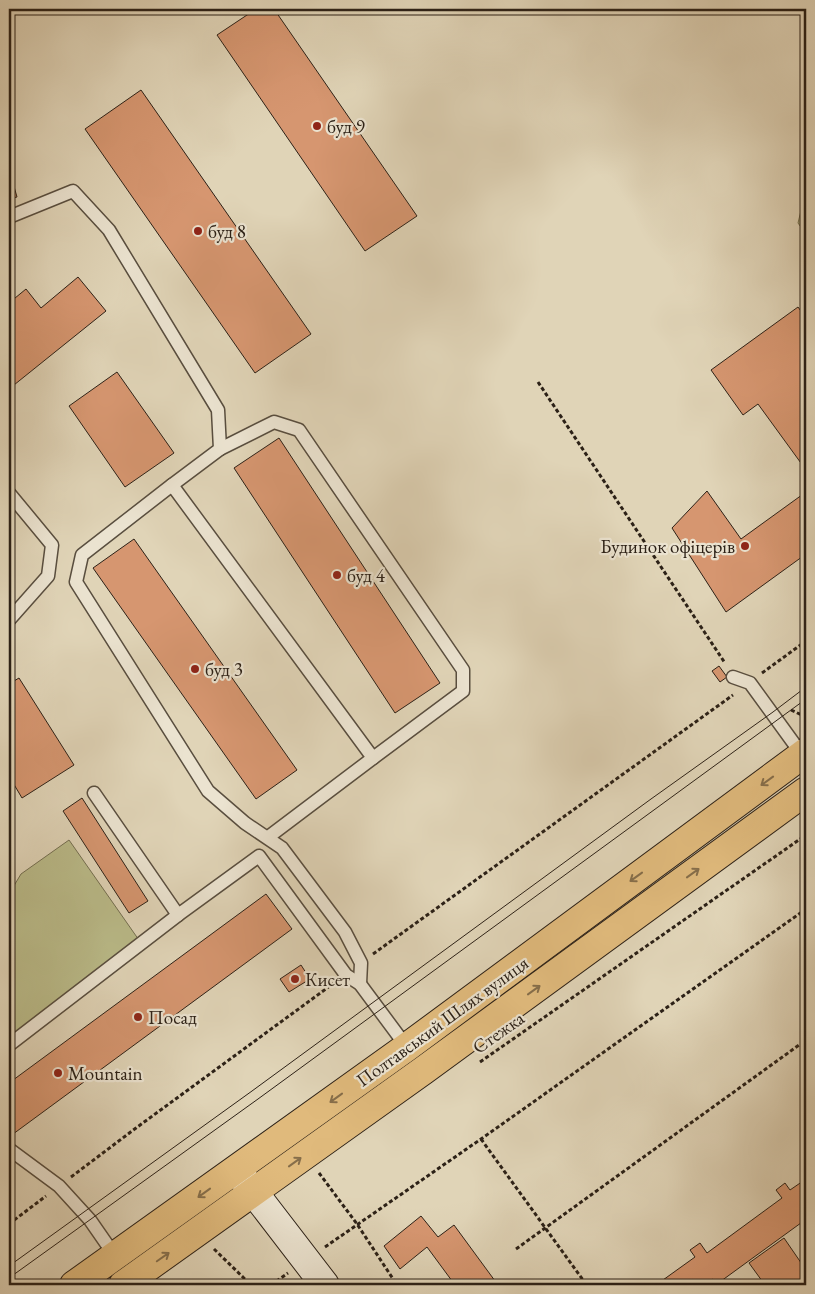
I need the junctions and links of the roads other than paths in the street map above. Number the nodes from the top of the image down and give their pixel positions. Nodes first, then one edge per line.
1 (9, 217) edge
2 (220, 450) junction
3 (172, 485) junction
4 (9, 493) edge
5 (9, 620) edge
6 (733, 676) road end
7 (805, 755) edge
8 (374, 758) junction
9 (806, 791) edge
10 (94, 793) dead end
11 (267, 838) junction
12 (178, 915) junction
13 (360, 984) junction
14 (9, 1045) edge
15 (407, 1047) junction
16 (424, 1070) junction
17 (9, 1148) edge
18 (236, 1170) junction
19 (253, 1193) junction
20 (115, 1256) junction
21 (74, 1285) edge
22 (123, 1285) edge
23 (325, 1285) edge

1 - 2 lane
2 - 3 lane
2 - 8 lane
3 - 8 lane
3 - 11 lane
4 - 5 lane
6 - 7 lane
7 -> 15 main road, Полтавський Шлях вулиця
8 - 11 lane
16 -> 9 main road, Полтавський Шлях вулиця
10 - 12 lane
11 - 13 lane
12 - 13 lane
12 - 14 lane
13 - 15 lane
15 - 16 lane
15 -> 18 main road, Полтавський Шлях вулиця
19 -> 16 main road, Полтавський Шлях вулиця
17 - 20 lane
18 - 19 street
18 -> 20 main road, Полтавський Шлях вулиця
22 -> 19 main road, Полтавський Шлях вулиця
19 - 23 street
20 - 21 main road, Полтавський Шлях вулиця

